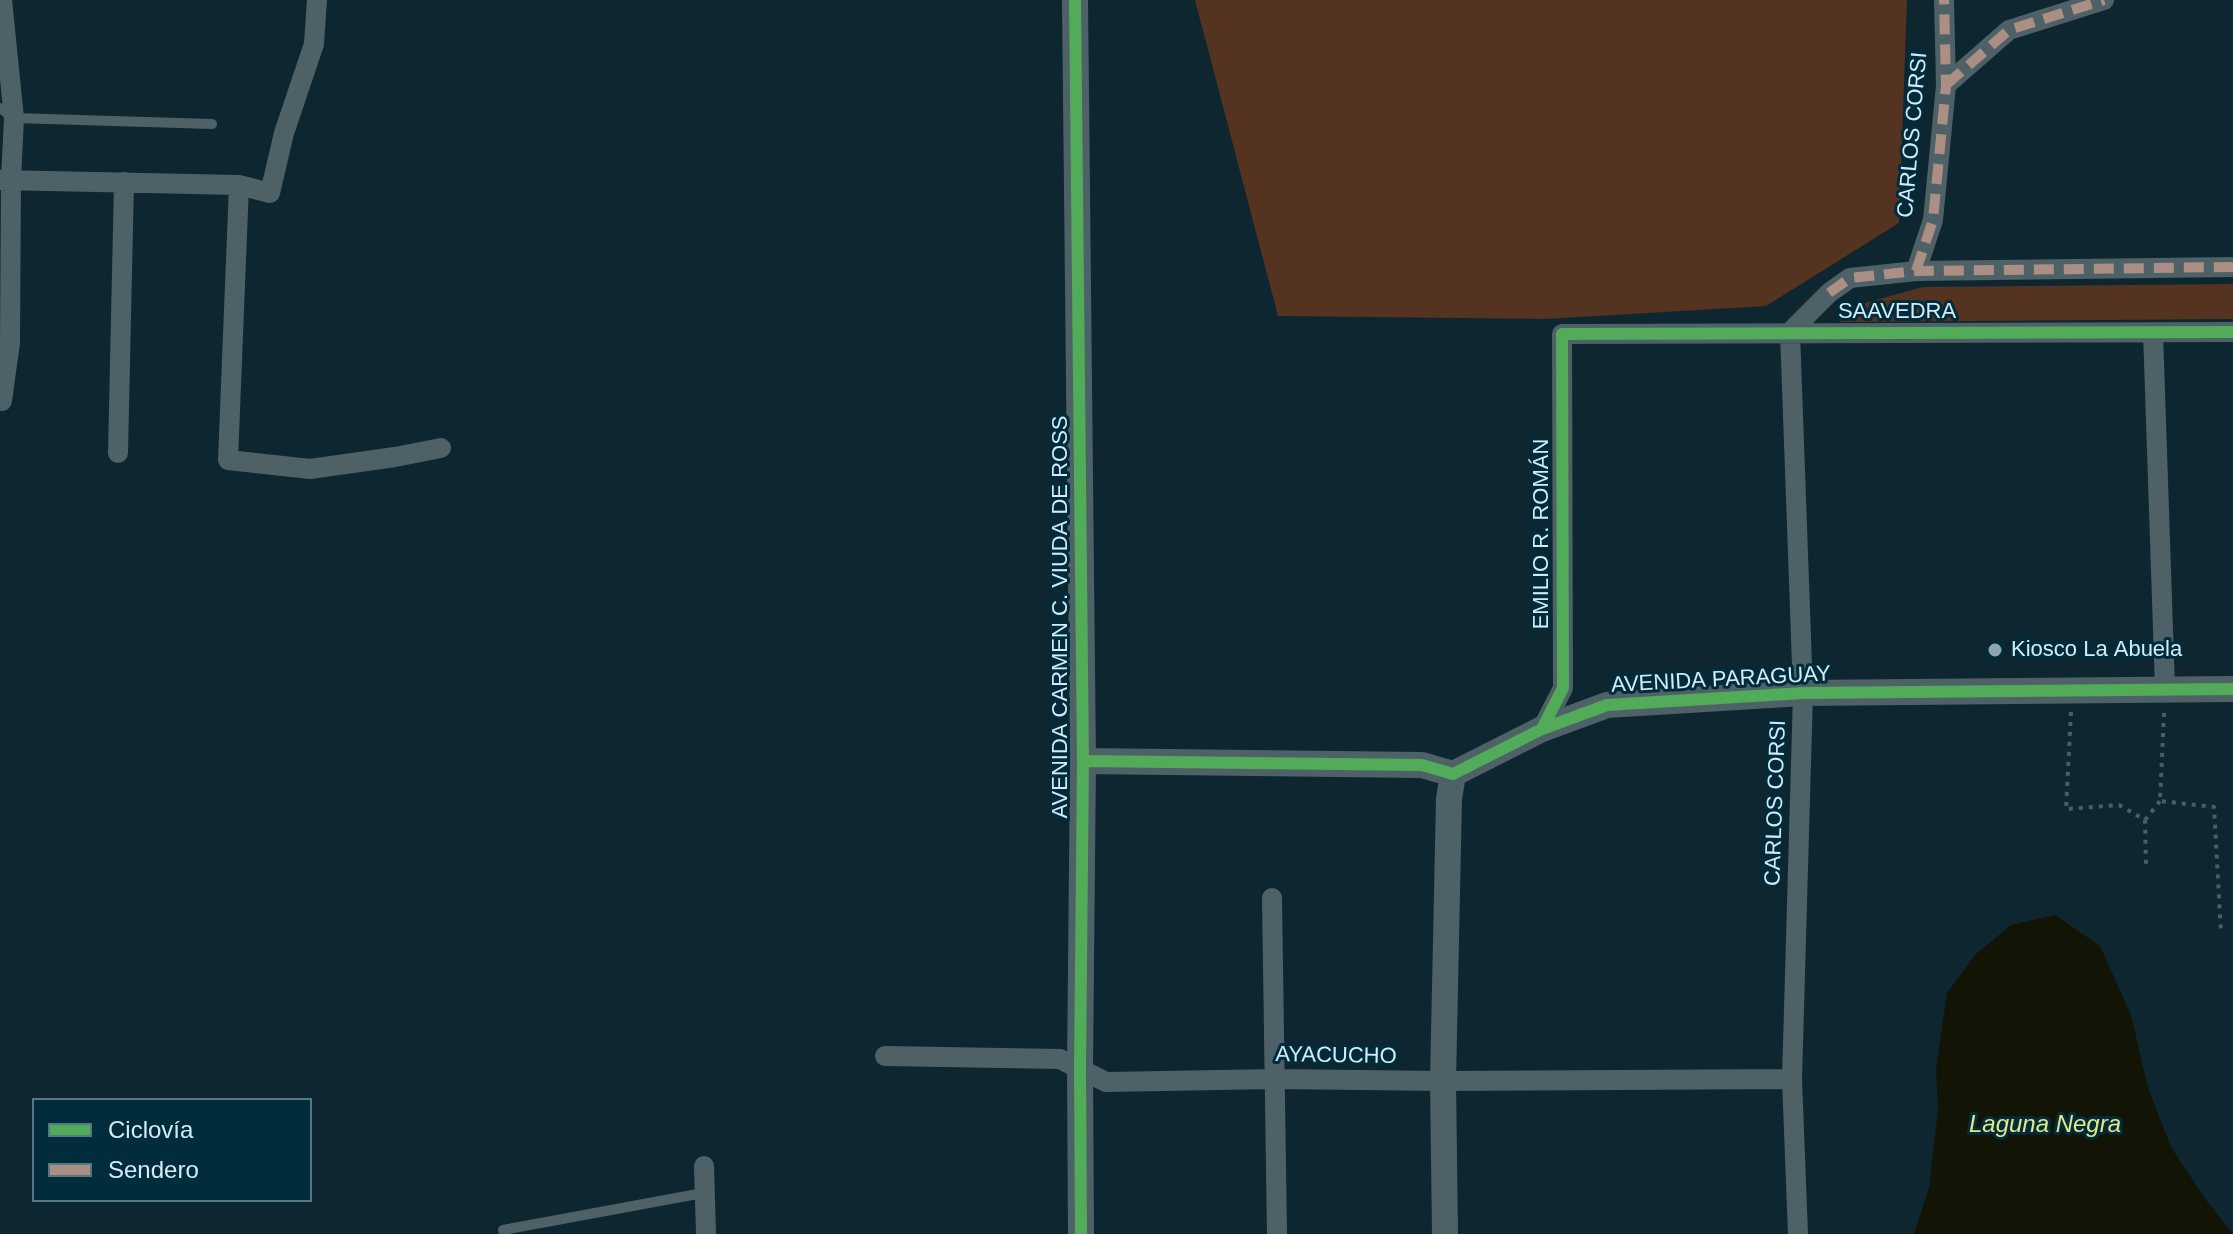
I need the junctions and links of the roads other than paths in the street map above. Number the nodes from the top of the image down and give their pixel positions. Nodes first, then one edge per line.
1 (2, 0) edge
2 (317, 0) edge
3 (1075, 0) edge
4 (1944, 0) edge
5 (2104, 0) edge
6 (1946, 85) junction
7 (7, 113) edge
8 (212, 124) dead end
9 (5, 180) edge
10 (124, 182) junction
11 (239, 185) junction
12 (2233, 267) edge
13 (1916, 271) junction
14 (1790, 332) junction
15 (2153, 332) junction
16 (2233, 332) edge
17 (1562, 334) joint
18 (5, 342) edge
19 (2, 401) edge
20 (441, 448) dead end
21 (118, 453) dead end
22 (2165, 689) junction
23 (2233, 689) edge
24 (1803, 693) junction
25 (1542, 729) junction
26 (1083, 761) junction
27 (1453, 774) junction
28 (1272, 898) dead end
29 (885, 1056) dead end
30 (1080, 1068) junction
31 (1276, 1079) junction
32 (1792, 1079) junction
33 (1443, 1081) junction
34 (704, 1166) dead end
35 (703, 1193) junction
36 (503, 1230) dead end
37 (706, 1234) edge
38 (1081, 1234) edge
39 (1277, 1234) edge
40 (1445, 1234) edge
41 (1798, 1234) edge

1 - 7 street
2 - 11 street
3 - 26 street, AVENIDA CARMEN C. VIUDA DE ROSS
4 - 6 street, CARLOS CORSI
5 - 6 street
6 - 13 street, CARLOS CORSI
7 - 8 lane
7 - 9 street
9 - 10 street
9 - 18 street
10 - 11 street
10 - 21 street
11 - 20 street
12 - 13 street, SAAVEDRA
13 - 14 street, SAAVEDRA
14 - 15 street, SAAVEDRA
14 - 17 street, SAAVEDRA
14 - 24 street, CARLOS CORSI
15 - 16 street, SAAVEDRA
15 - 22 street
17 - 25 street, EMILIO R. ROMÁN
18 - 19 street
22 - 23 street, AVENIDA PARAGUAY
22 - 24 street, AVENIDA PARAGUAY
24 - 25 street, AVENIDA PARAGUAY
24 - 32 street, CARLOS CORSI
25 - 27 street, AVENIDA PARAGUAY
26 - 27 street
26 - 30 street, AVENIDA CARMEN C. VIUDA DE ROSS
27 - 33 street
28 - 31 street
29 - 30 street, AYACUCHO
30 - 31 street, AYACUCHO
30 - 38 street, AVENIDA CARMEN C. VIUDA DE ROSS
31 - 33 street, AYACUCHO
31 - 39 street
32 - 33 street, AYACUCHO
32 - 41 street, CARLOS CORSI
33 - 40 street
34 - 35 street
35 - 36 lane
35 - 37 street

